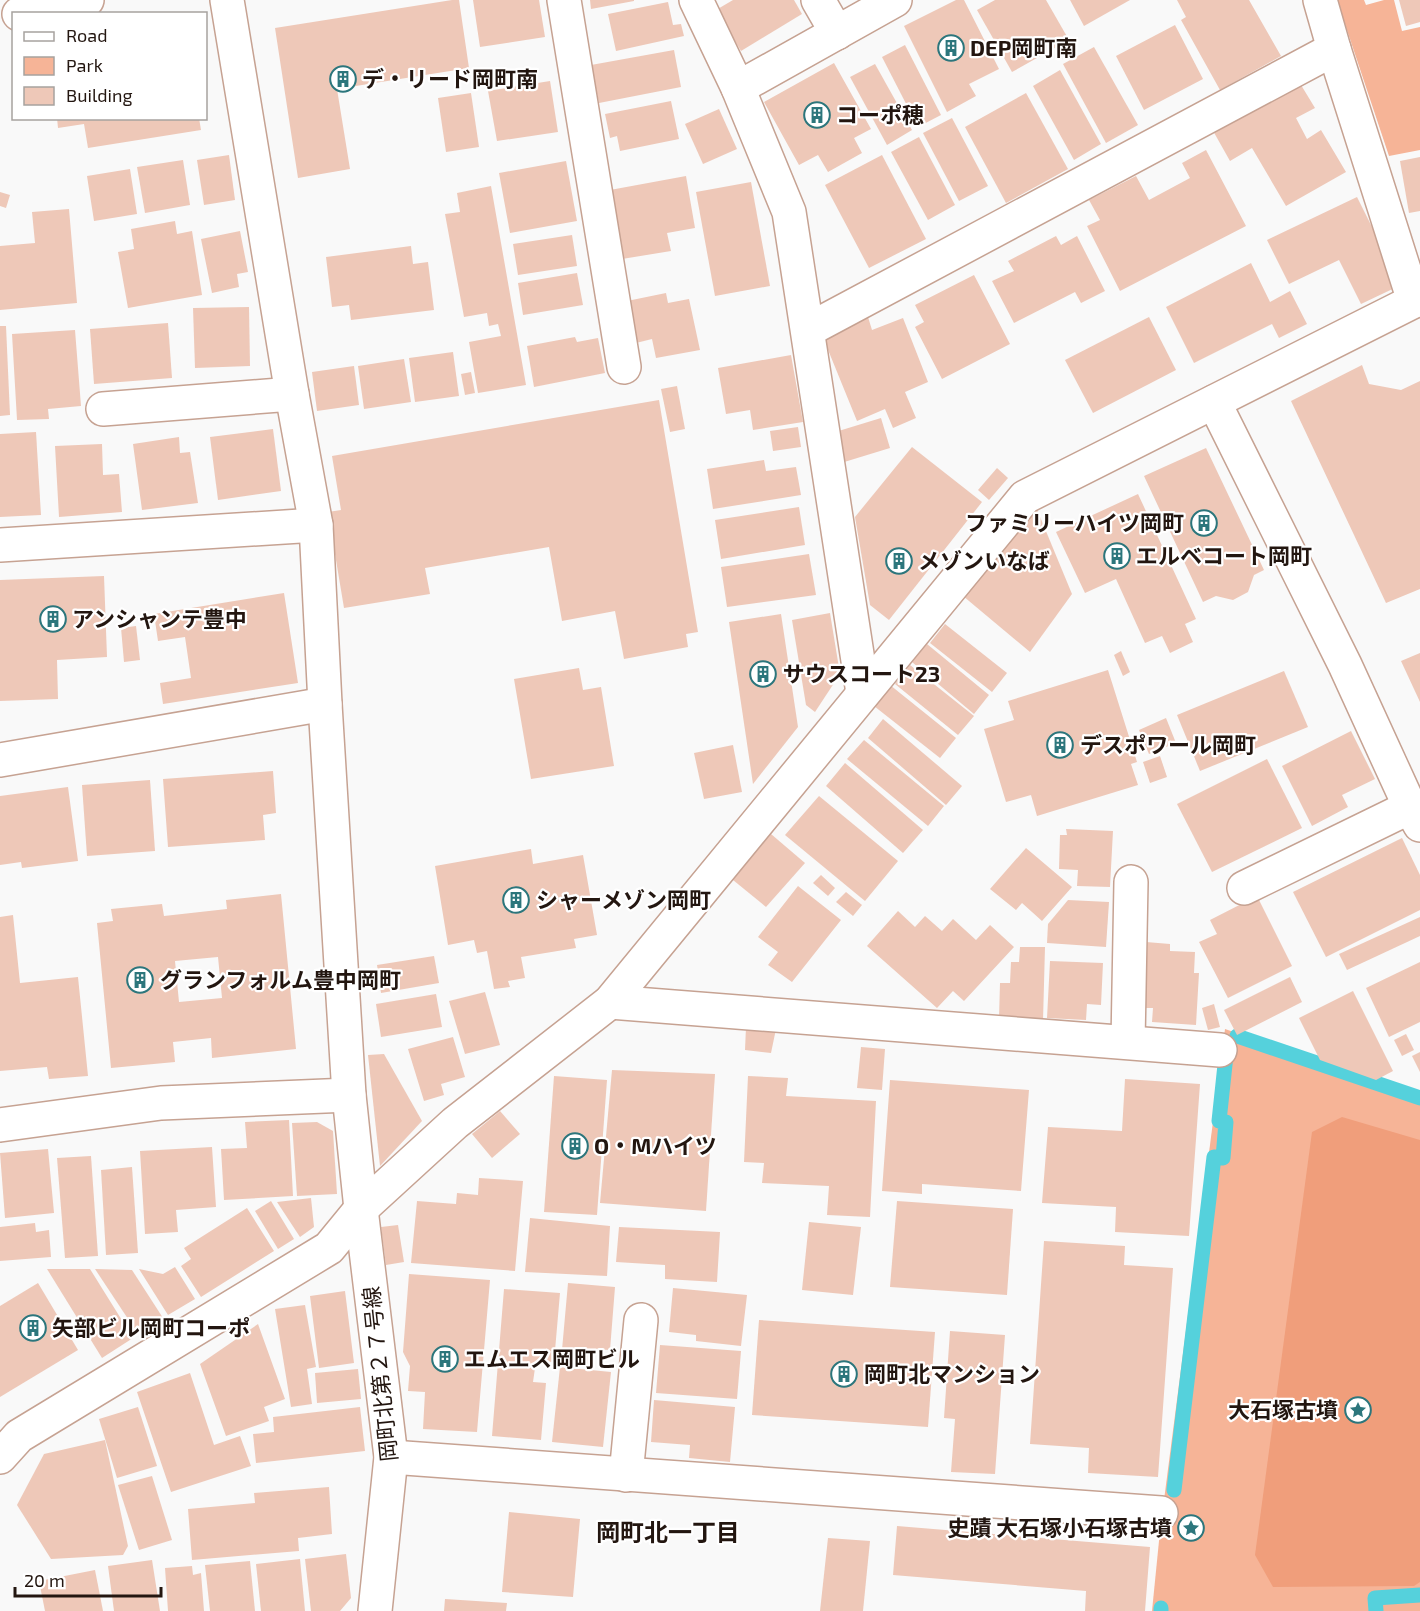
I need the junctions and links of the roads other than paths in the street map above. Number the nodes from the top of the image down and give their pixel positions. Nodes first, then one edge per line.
1 (87, 0) edge
2 (227, 0) edge
3 (564, 0) edge
4 (696, 0) edge
5 (818, 0) edge
6 (895, 0) edge
7 (1320, 0) edge
8 (29, 12) edge
9 (837, 33) junction
10 (1334, 49) junction
11 (738, 88) junction
12 (1417, 300) edge
13 (808, 330) junction
14 (624, 367) dead end
15 (292, 394) junction
16 (1214, 402) junction
17 (104, 409) dead end
18 (316, 525) junction
19 (0, 546) edge
20 (863, 693) junction
21 (325, 704) junction
22 (0, 760) edge
23 (1415, 816) edge
24 (1131, 882) dead end
25 (1244, 888) dead end
26 (610, 1002) junction
27 (1128, 1042) junction
28 (1221, 1050) dead end
29 (350, 1095) junction
30 (0, 1125) edge
31 (362, 1209) junction
32 (641, 1320) dead end
33 (0, 1457) edge
34 (391, 1457) junction
35 (626, 1475) junction
36 (1161, 1513) dead end
37 (375, 1611) edge

1 - 8 street
2 - 15 street, 岡町北第２７号線
3 - 14 street
4 - 11 street
5 - 9 street
6 - 9 street
7 - 10 street
9 - 11 street
10 - 12 street
10 - 13 street
11 - 13 street
12 - 16 street
13 - 20 street
15 - 17 street
15 - 18 street, 岡町北第２７号線
16 - 20 street
16 - 23 street
18 - 19 street
18 - 21 street, 岡町北第２７号線
20 - 26 street
21 - 22 street
21 - 29 street, 岡町北第２７号線
23 - 25 street
24 - 27 street
26 - 27 street
26 - 31 street
27 - 28 street
29 - 30 street
29 - 31 street, 岡町北第２７号線
31 - 33 street
31 - 34 street, 岡町北第２７号線
32 - 35 street
34 - 35 street
34 - 37 street, 岡町北第２７号線
35 - 36 street

